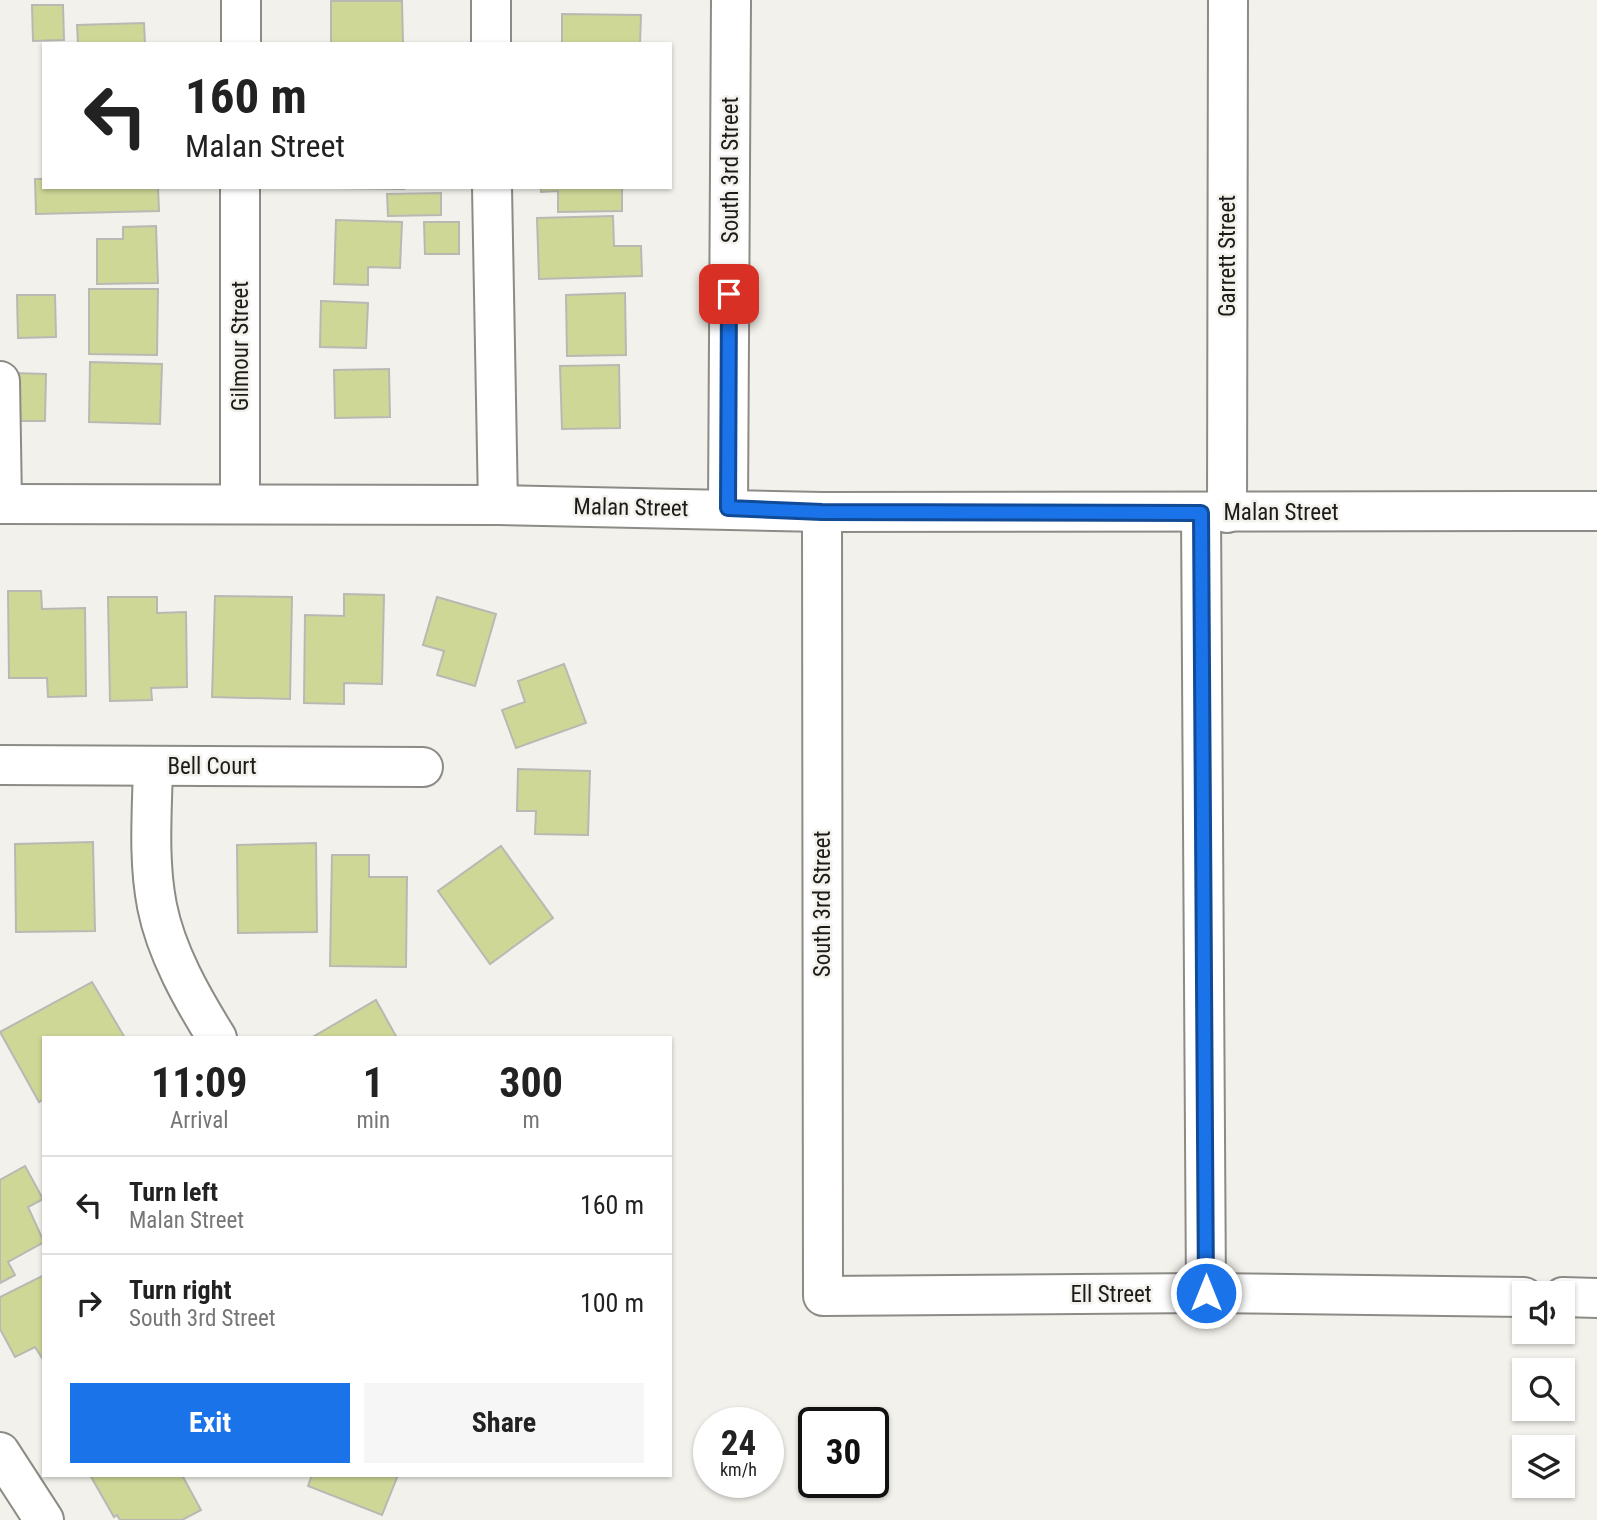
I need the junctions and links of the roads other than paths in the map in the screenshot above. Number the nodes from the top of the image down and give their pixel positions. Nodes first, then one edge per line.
1 (241, 0) edge
2 (491, 0) edge
3 (731, 0) edge
4 (1227, 0) edge
5 (241, 42) edge
6 (491, 42) edge
7 (240, 189) edge
8 (492, 189) edge
9 (0, 381) edge
10 (1, 504) edge
11 (240, 504) junction
12 (498, 505) junction
13 (728, 508) junction
14 (1597, 511) edge
15 (822, 512) junction
16 (1214, 513) junction
17 (0, 765) edge
18 (153, 766) junction
19 (423, 767) dead end
20 (215, 1036) edge
21 (1206, 1293) junction
22 (823, 1296) joint
23 (1512, 1297) edge
24 (1575, 1297) edge
25 (1597, 1298) edge
26 (0, 1452) edge
27 (44, 1520) edge

1 - 5 street
2 - 6 street
3 - 13 street, South 3rd Street
4 - 16 street, Garrett Street
7 - 11 street, Gilmour Street
8 - 12 street
9 - 10 street
10 - 11 street, Malan Street
11 - 12 street, Malan Street
12 - 13 street, Malan Street
13 - 15 street, Malan Street
14 - 16 street, Malan Street
15 - 16 street, Malan Street
15 - 22 street, South 3rd Street
16 - 21 street, Garrett Street
17 - 18 street, Bell Court
18 - 19 street, Bell Court
18 - 20 street
21 - 22 street, Ell Street
21 - 23 street, Ell Street
24 - 25 street
26 - 27 street

